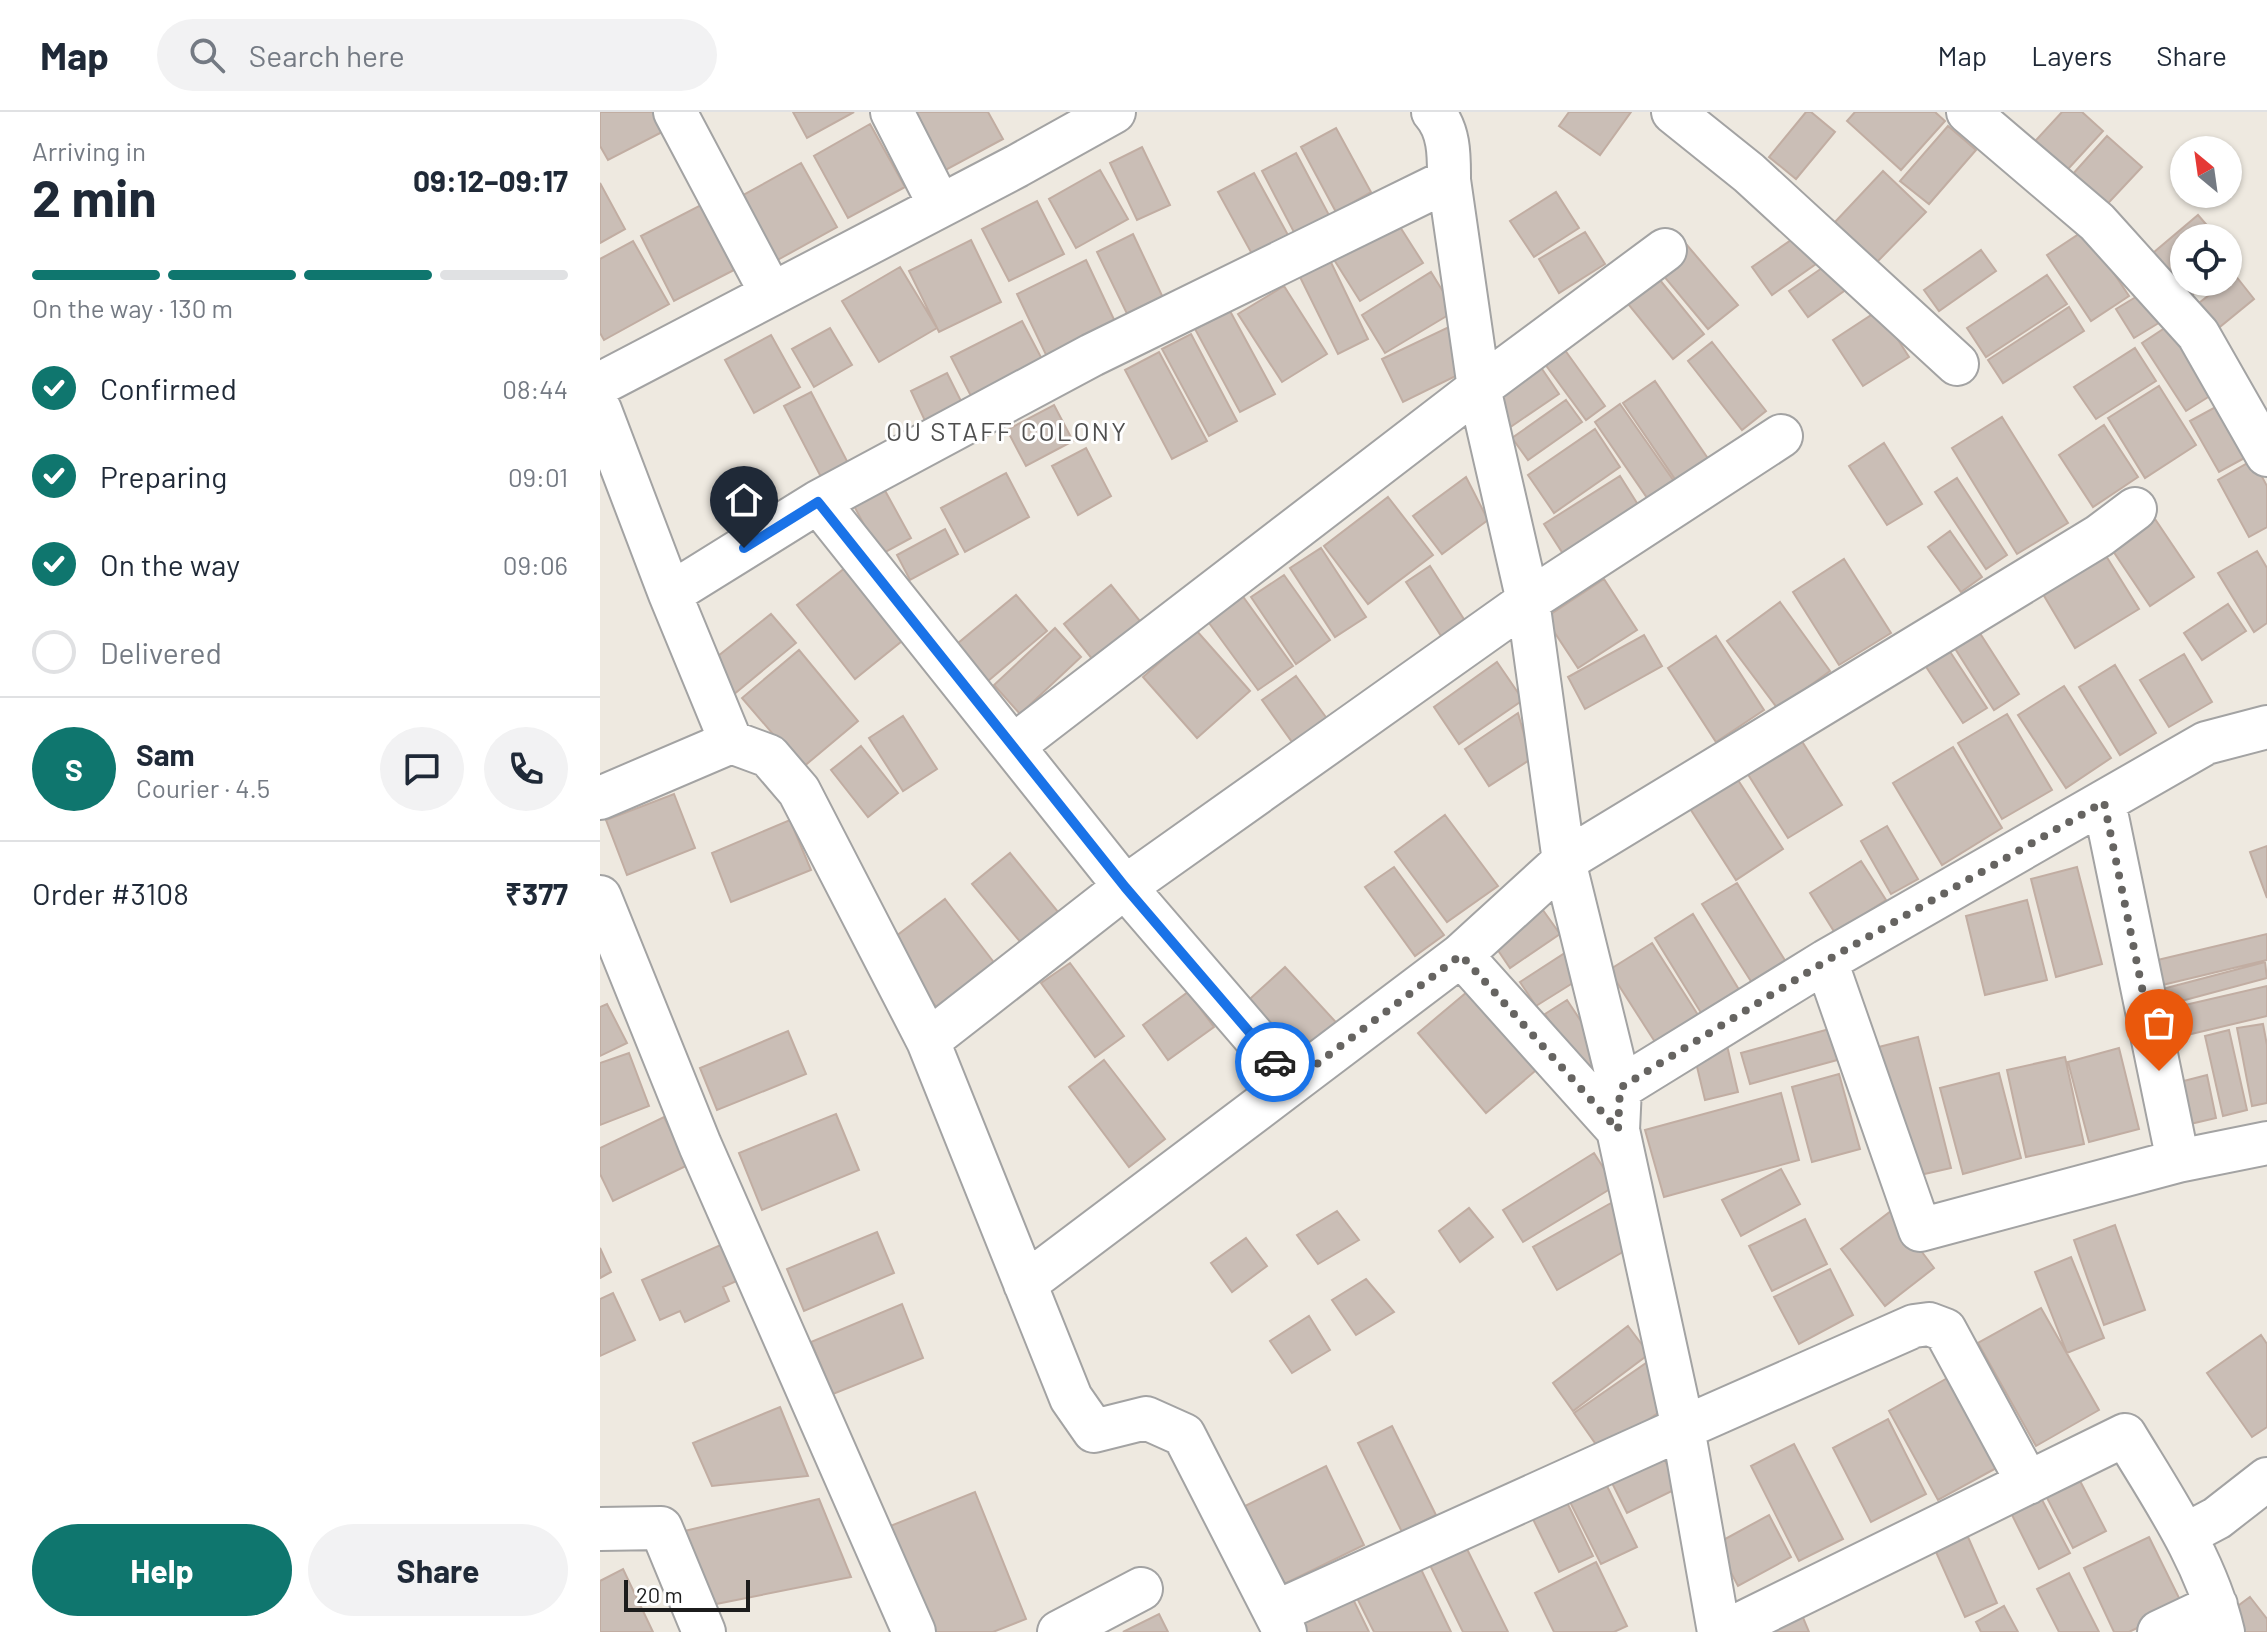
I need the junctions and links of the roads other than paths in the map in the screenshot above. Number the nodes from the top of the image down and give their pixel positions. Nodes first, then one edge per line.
1 (675, 112) edge
2 (892, 112) edge
3 (1433, 112) edge
4 (1673, 112) edge
5 (1968, 112) edge
6 (1106, 114) edge
7 (1449, 180) junction
8 (940, 206) junction
9 (1665, 250) dead end
10 (771, 293) junction
11 (1957, 364) dead end
12 (600, 384) edge
13 (1479, 388) junction
14 (600, 410) edge
15 (1781, 436) dead end
16 (2267, 455) edge
17 (818, 502) junction
18 (2135, 509) dead end
19 (670, 594) junction
20 (1528, 601) junction
21 (2267, 727) edge
22 (731, 742) junction
23 (1013, 746) junction
24 (600, 798) edge
25 (2104, 802) junction
26 (1564, 861) junction
27 (1125, 887) junction
28 (600, 897) edge
29 (1461, 955) junction
30 (1826, 961) junction
31 (928, 1041) junction
32 (1293, 1082) junction
33 (1620, 1088) junction
34 (1618, 1130) junction
35 (2267, 1143) edge
36 (2178, 1161) junction
37 (1025, 1284) junction
38 (1683, 1428) junction
39 (2267, 1479) edge
40 (2028, 1483) junction
41 (600, 1529) edge
42 (2185, 1535) junction
43 (1141, 1589) dead end
44 (2219, 1619) edge
45 (1280, 1622) edge
46 (704, 1632) edge
47 (914, 1632) edge
48 (1059, 1632) edge
49 (1721, 1632) edge
50 (2159, 1632) edge

1 - 10 street
2 - 8 street
3 - 7 street
4 - 11 street
5 - 16 street
6 - 8 street
7 - 13 street
7 - 17 street
8 - 10 street
9 - 13 street
10 - 12 street
13 - 20 street
13 - 23 street
14 - 19 street
15 - 20 street
17 - 19 street
17 - 23 street
18 - 26 street
19 - 22 street
20 - 26 street
20 - 27 street
21 - 25 street
22 - 24 street
22 - 31 street
23 - 27 street
25 - 30 street
25 - 36 street
26 - 29 street
26 - 33 street
27 - 31 street
27 - 32 street
28 - 47 street
29 - 32 street
29 - 34 street
30 - 33 street
30 - 36 street
31 - 37 street
32 - 37 street
33 - 34 street
34 - 38 street
35 - 36 street
37 - 45 street
38 - 40 street
38 - 45 street
38 - 49 street
39 - 42 street
40 - 42 street
40 - 49 street
41 - 46 street
42 - 44 street
43 - 48 street
44 - 50 street

